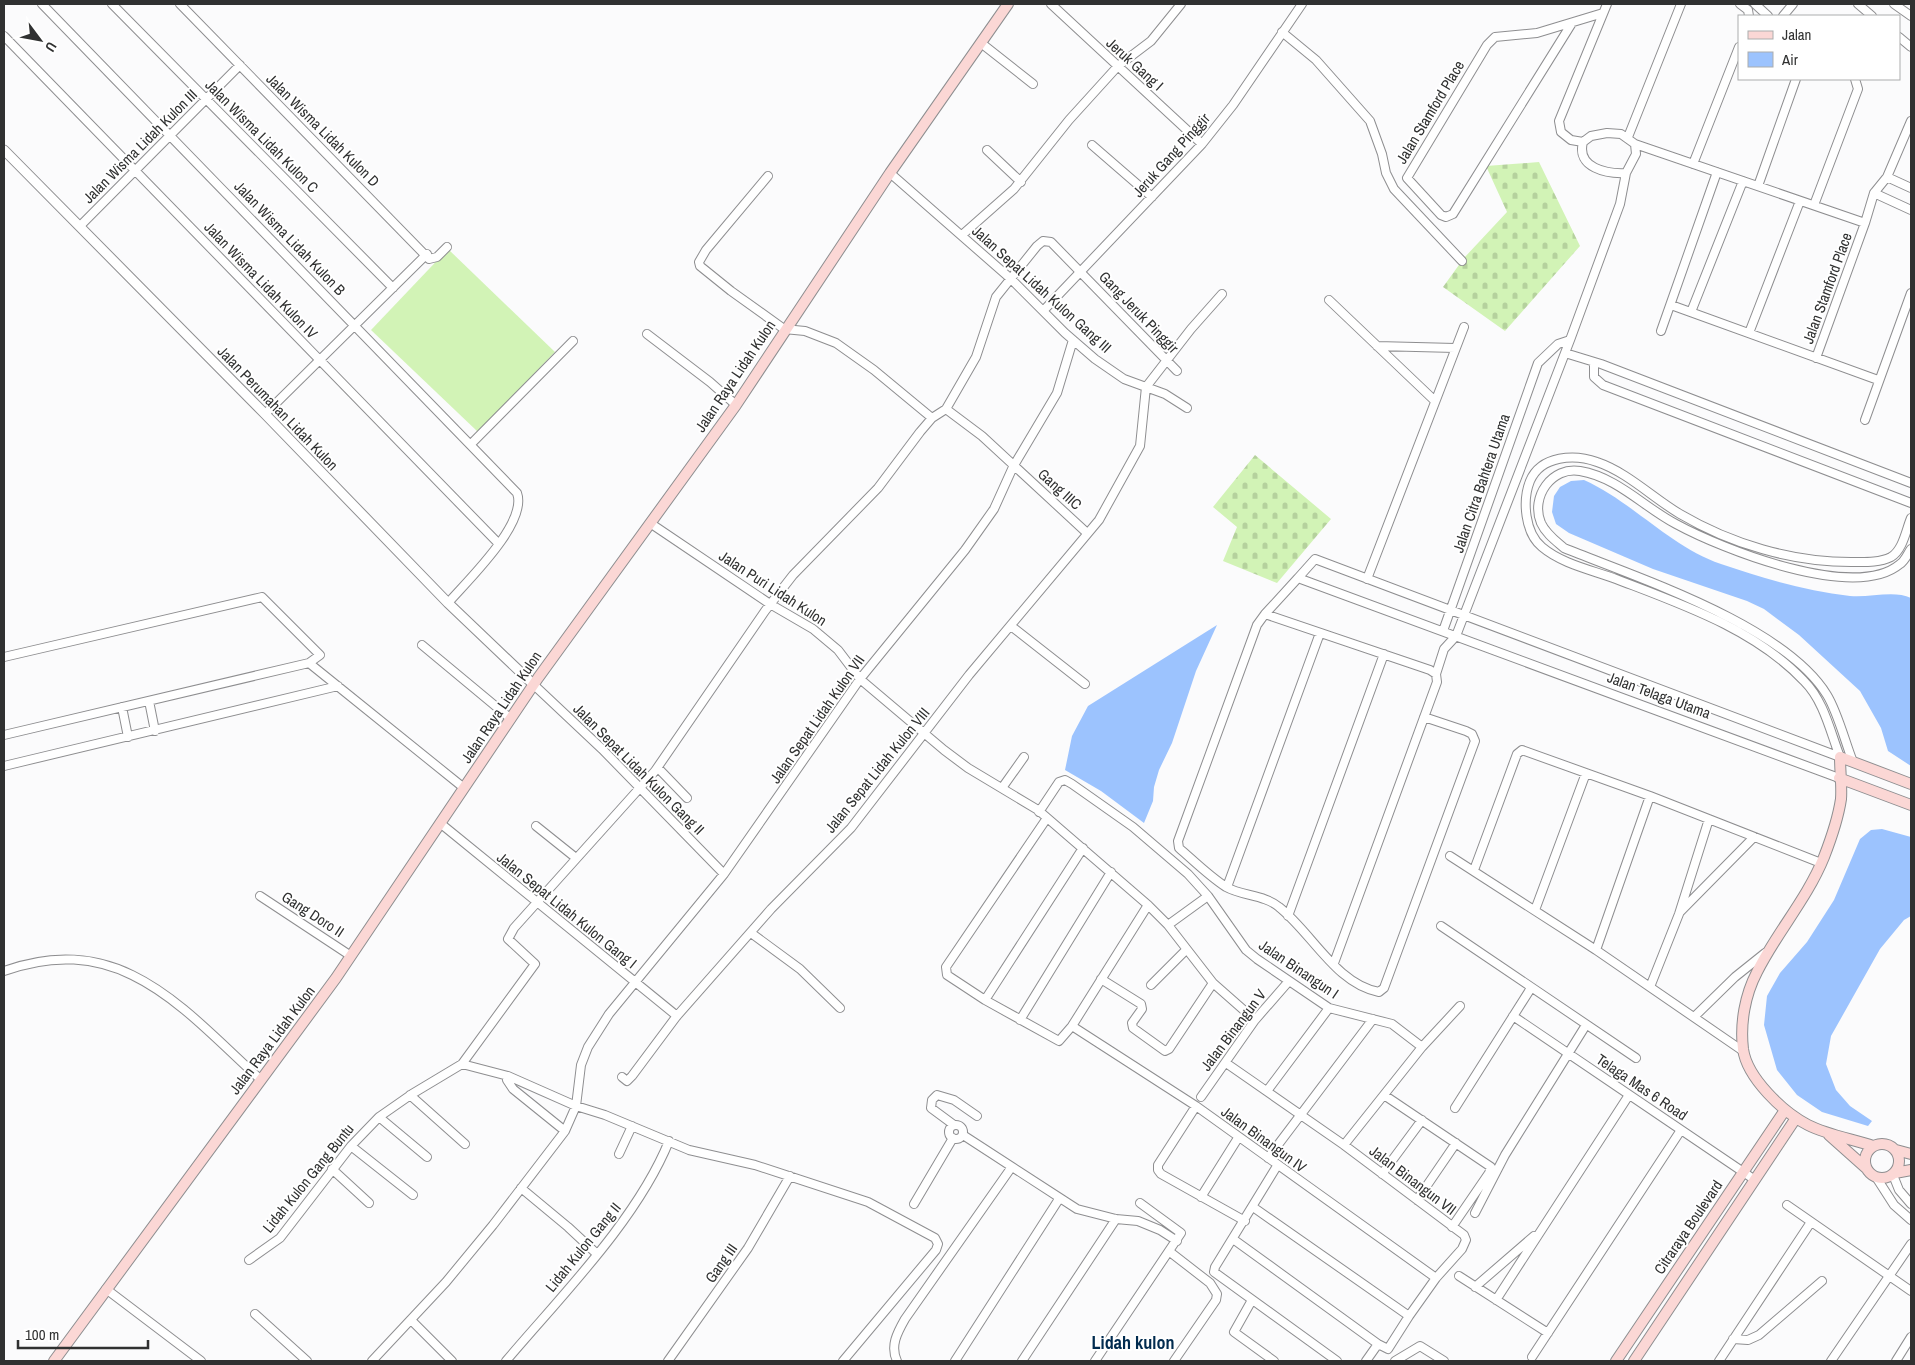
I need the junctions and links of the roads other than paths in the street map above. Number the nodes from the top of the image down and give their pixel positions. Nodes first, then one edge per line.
1 (42, 4) edge
2 (112, 4) edge
3 (180, 4) edge
4 (1008, 4) edge
5 (1051, 4) edge
6 (1181, 4) edge
7 (1302, 4) edge
8 (1606, 4) edge
9 (1681, 4) edge
10 (1740, 4) edge
11 (1755, 4) edge
12 (1793, 4) edge
13 (1858, 4) edge
14 (1894, 4) edge
15 (1603, 13) junction
16 (1749, 15) edge
17 (1767, 15) edge
18 (1784, 15) edge
19 (1871, 15) edge
20 (1911, 16) edge
21 (1572, 23) junction
22 (1282, 32) junction
23 (4, 36) edge
24 (1900, 38) edge
25 (981, 43) junction
26 (1911, 47) edge
27 (1738, 50) edge
28 (240, 65) junction
29 (1118, 66) junction
30 (1796, 80) edge
31 (1855, 80) edge
32 (1033, 84) dead end
33 (206, 99) junction
34 (1911, 121) edge
35 (170, 135) junction
36 (1628, 138) junction
37 (1583, 142) junction
38 (1202, 144) junction
39 (1634, 144) junction
40 (1092, 145) dead end
41 (4, 150) edge
42 (987, 150) dead end
43 (1693, 164) junction
44 (135, 170) junction
45 (1717, 172) junction
46 (890, 173) junction
47 (1626, 173) junction
48 (768, 176) dead end
49 (1887, 177) junction
50 (1743, 181) junction
51 (1021, 182) junction
52 (1758, 186) junction
53 (1911, 188) edge
54 (1874, 193) junction
55 (1152, 197) junction
56 (1800, 201) junction
57 (1814, 205) junction
58 (1911, 210) edge
59 (1865, 223) junction
60 (80, 226) junction
61 (962, 235) junction
62 (447, 247) dead end
63 (427, 254) junction
64 (1462, 261) dead end
65 (1082, 272) junction
66 (1012, 279) junction
67 (393, 288) junction
68 (1911, 293) edge
69 (1222, 294) dead end
70 (1329, 300) dead end
71 (1671, 305) junction
72 (1044, 310) junction
73 (1691, 312) junction
74 (355, 325) junction
75 (1464, 327) dead end
76 (784, 329) junction
77 (1661, 331) dead end
78 (1749, 333) junction
79 (647, 334) dead end
80 (1073, 340) junction
81 (1570, 340) junction
82 (574, 341) dead end
83 (1377, 346) junction
84 (1455, 348) junction
85 (1565, 353) junction
86 (1816, 358) junction
87 (320, 360) junction
88 (1166, 361) junction
89 (1594, 362) junction
90 (1177, 371) dead end
91 (1878, 380) junction
92 (1146, 387) junction
93 (1435, 401) junction
94 (736, 405) junction
95 (1187, 408) dead end
96 (946, 409) junction
97 (265, 414) junction
98 (932, 418) junction
99 (1865, 420) dead end
100 (471, 444) junction
101 (1013, 467) junction
102 (1911, 484) edge
103 (1911, 503) edge
104 (1911, 518) edge
105 (650, 523) junction
106 (1087, 533) junction
107 (498, 543) junction
108 (1911, 549) edge
109 (1298, 578) junction
110 (1367, 579) junction
111 (448, 603) junction
112 (770, 604) junction
113 (1450, 610) junction
114 (1265, 614) junction
115 (1464, 615) junction
116 (1011, 626) junction
117 (1443, 631) junction
118 (1320, 633) junction
119 (1456, 636) junction
120 (422, 645) dead end
121 (1384, 654) junction
122 (4, 656) edge
123 (309, 663) junction
124 (1436, 674) junction
125 (860, 679) junction
126 (1085, 684) dead end
127 (534, 685) junction
128 (338, 686) junction
129 (149, 701) junction
130 (122, 707) junction
131 (1424, 717) junction
132 (511, 719) junction
133 (155, 731) junction
134 (924, 733) junction
135 (4, 735) edge
136 (128, 737) junction
137 (1024, 757) dead end
138 (1840, 757) junction
139 (1853, 762) junction
140 (4, 766) edge
141 (658, 768) junction
142 (1586, 773) junction
143 (1839, 778) junction
144 (1852, 782) junction
145 (1911, 784) edge
146 (464, 788) junction
147 (641, 788) junction
148 (1002, 788) junction
149 (1650, 796) junction
150 (1841, 797) junction
151 (687, 798) dead end
152 (1911, 805) edge
153 (1040, 812) junction
154 (1047, 818) junction
155 (1709, 819) junction
156 (440, 823) junction
157 (536, 826) dead end
158 (1754, 837) junction
159 (1083, 848) junction
160 (1450, 856) dead end
161 (576, 858) junction
162 (1821, 863) junction
163 (1474, 870) junction
164 (1111, 872) junction
165 (724, 874) junction
166 (1227, 887) junction
167 (260, 896) dead end
168 (1208, 896) junction
169 (537, 903) junction
170 (1148, 905) junction
171 (1535, 910) junction
172 (1679, 914) junction
173 (1288, 916) junction
174 (1168, 925) junction
175 (1441, 926) dead end
176 (750, 933) junction
177 (1771, 949) junction
178 (1186, 950) junction
179 (1596, 950) junction
180 (351, 956) junction
181 (1334, 963) junction
182 (4, 971) edge
183 (1101, 979) junction
184 (1289, 981) junction
185 (633, 982) junction
186 (1212, 983) junction
187 (1151, 985) dead end
188 (1650, 987) junction
189 (1532, 988) junction
190 (985, 1000) junction
191 (1460, 1006) dead end
192 (840, 1008) dead end
193 (1328, 1008) junction
194 (677, 1016) junction
195 (1514, 1016) junction
196 (1694, 1017) junction
197 (1373, 1019) junction
198 (1020, 1020) junction
199 (1255, 1020) junction
200 (1586, 1025) junction
201 (1072, 1026) junction
202 (1422, 1047) junction
203 (1743, 1051) junction
204 (1568, 1053) junction
205 (1636, 1058) dead end
206 (1226, 1063) junction
207 (462, 1064) junction
208 (508, 1076) junction
209 (622, 1077) dead end
210 (260, 1080) junction
211 (1267, 1091) junction
212 (410, 1095) junction
213 (1384, 1095) junction
214 (1629, 1095) junction
215 (1201, 1097) dead end
216 (576, 1106) junction
217 (1196, 1106) junction
218 (1455, 1108) dead end
219 (1785, 1110) junction
220 (1301, 1115) junction
221 (976, 1116) dead end
222 (379, 1117) junction
223 (1796, 1118) junction
224 (1422, 1120) junction
225 (632, 1126) junction
226 (954, 1126) junction
227 (1681, 1130) junction
228 (565, 1131) junction
229 (1827, 1132) junction
230 (963, 1135) junction
231 (953, 1138) junction
232 (1238, 1138) junction
233 (669, 1141) junction
234 (1456, 1143) junction
235 (465, 1144) dead end
236 (1344, 1145) junction
237 (350, 1146) junction
238 (1873, 1146) junction
239 (1896, 1150) junction
240 (619, 1154) dead end
241 (1911, 1154) edge
242 (427, 1157) dead end
243 (1268, 1158) junction
244 (1277, 1166) junction
245 (1011, 1168) junction
246 (1866, 1168) junction
247 (332, 1169) junction
248 (1911, 1170) edge
249 (1743, 1172) junction
250 (1382, 1174) junction
251 (1894, 1174) junction
252 (790, 1176) junction
253 (1876, 1177) junction
254 (1755, 1180) junction
255 (521, 1188) junction
256 (413, 1195) dead end
257 (1202, 1197) junction
258 (1059, 1199) junction
259 (1417, 1200) junction
260 (369, 1203) dead end
261 (1140, 1203) dead end
262 (914, 1204) dead end
263 (1911, 1204) edge
264 (1787, 1205) dead end
265 (1253, 1207) junction
266 (1475, 1213) dead end
267 (1116, 1219) junction
268 (1911, 1220) edge
269 (1245, 1221) junction
270 (1811, 1222) junction
271 (1452, 1227) junction
272 (1542, 1230) junction
273 (1233, 1239) junction
274 (1176, 1241) junction
275 (1911, 1244) edge
276 (1170, 1252) junction
277 (597, 1254) junction
278 (249, 1260) dead end
279 (1459, 1276) dead end
280 (1890, 1276) junction
281 (1436, 1278) junction
282 (1822, 1281) dead end
283 (1475, 1287) junction
284 (106, 1289) junction
285 (1911, 1291) edge
286 (1252, 1300) junction
287 (1496, 1300) junction
288 (255, 1314) dead end
289 (1409, 1316) junction
290 (412, 1321) junction
291 (1548, 1332) junction
292 (1911, 1337) edge
293 (1734, 1339) junction
294 (1380, 1346) junction
295 (1532, 1357) dead end
296 (54, 1361) edge
297 (201, 1361) edge
298 (307, 1361) edge
299 (372, 1361) edge
300 (452, 1361) edge
301 (506, 1361) edge
302 (668, 1361) edge
303 (843, 1361) edge
304 (897, 1361) edge
305 (955, 1361) edge
306 (1022, 1361) edge
307 (1095, 1361) edge
308 (1174, 1361) edge
309 (1274, 1361) edge
310 (1337, 1361) edge
311 (1366, 1361) edge
312 (1395, 1361) edge
313 (1444, 1361) edge
314 (1616, 1361) edge
315 (1634, 1361) edge
316 (1719, 1361) edge
317 (1831, 1361) edge
318 (1896, 1361) edge

1 - 35 street, Jalan Wisma Lidah Kulon B
2 - 33 street, Jalan Wisma Lidah Kulon C
3 - 28 street, Jalan Wisma Lidah Kulon D
4 - 25 main road, Jalan Raya Lidah Kulon
5 - 29 street, Jeruk Gang I
6 - 29 street
7 - 22 street, Jeruk Gang Pinggir
8 - 15 street
9 - 36 street
10 - 16 street
11 - 17 street
12 - 18 street
13 - 19 street
14 - 20 street
15 - 21 street, Jalan Stamford Place
15 - 37 street
21 - 21 street, Jalan Stamford Place
22 - 38 street, Jeruk Gang Pinggir
22 - 64 street
23 - 44 street, Jalan Wisma Lidah Kulon IV
24 - 26 street
25 - 32 street
25 - 46 main road, Jalan Raya Lidah Kulon
27 - 43 street
28 - 33 street, Jalan Wisma Lidah Kulon III
28 - 63 street, Jalan Wisma Lidah Kulon D
29 - 38 street, Jeruk Gang I
29 - 51 street
30 - 52 street
31 - 57 street
33 - 35 street, Jalan Wisma Lidah Kulon III
33 - 67 street, Jalan Wisma Lidah Kulon C
34 - 49 street
35 - 44 street, Jalan Wisma Lidah Kulon III
35 - 74 street, Jalan Wisma Lidah Kulon B
36 - 37 street
36 - 39 street, Jalan Stamford Place
37 - 47 street
38 - 55 street, Jeruk Gang Pinggir
39 - 43 street, Jalan Stamford Place
39 - 47 street
40 - 55 street
41 - 60 street, Jalan Perumahan Lidah Kulon
42 - 51 street
43 - 45 street, Jalan Stamford Place
44 - 60 street, Jalan Wisma Lidah Kulon III
44 - 87 street, Jalan Wisma Lidah Kulon IV
45 - 50 street, Jalan Stamford Place
45 - 71 street
46 - 61 street, Jalan Sepat Lidah Kulon Gang III
46 - 76 main road, Jalan Raya Lidah Kulon
47 - 81 street, Jalan Citra Bahtera Utama
48 - 76 street
49 - 53 street
49 - 54 street
50 - 52 street, Jalan Stamford Place
50 - 73 street
51 - 61 street
52 - 56 street, Jalan Stamford Place
54 - 58 street
54 - 59 street
55 - 65 street, Jeruk Gang Pinggir
56 - 57 street, Jalan Stamford Place
56 - 78 street
57 - 59 street, Jalan Stamford Place
59 - 86 street, Jalan Stamford Place
60 - 97 street, Jalan Perumahan Lidah Kulon
61 - 66 street, Jalan Sepat Lidah Kulon Gang III
62 - 63 street
63 - 67 street
65 - 66 street, Gang Jeruk Pinggir
65 - 72 street, Jeruk Gang Pinggir
65 - 88 street, Gang Jeruk Pinggir
66 - 72 street, Jalan Sepat Lidah Kulon Gang III
66 - 96 street
67 - 74 street
68 - 91 street
69 - 88 street
70 - 83 street
71 - 73 street, Jalan Stamford Place
71 - 77 street
72 - 80 street, Jalan Sepat Lidah Kulon Gang III
73 - 78 street, Jalan Stamford Place
74 - 87 street
74 - 100 street, Jalan Wisma Lidah Kulon B
75 - 84 street
76 - 94 main road, Jalan Raya Lidah Kulon
76 - 98 street
78 - 86 street, Jalan Stamford Place
79 - 94 street
80 - 92 street, Jalan Sepat Lidah Kulon Gang III
80 - 101 street, Jalan Sepat Lidah Kulon VII
81 - 85 street, Jalan Citra Bahtera Utama
81 - 113 street, Jalan Citra Bahtera Utama
82 - 100 street
83 - 84 street
83 - 93 street
84 - 93 street
85 - 89 street
85 - 115 street, Jalan Citra Bahtera Utama
86 - 91 street, Jalan Stamford Place
87 - 97 street
87 - 107 street, Jalan Wisma Lidah Kulon IV
88 - 90 street, Gang Jeruk Pinggir
88 - 92 street
89 - 102 street
89 - 103 street
91 - 99 street
92 - 95 street, Jalan Sepat Lidah Kulon Gang III
92 - 106 street, Jalan Sepat Lidah Kulon VIII
93 - 110 street
94 - 105 main road, Jalan Raya Lidah Kulon
96 - 98 street
96 - 101 street, Gang IIIC
97 - 111 street, Jalan Perumahan Lidah Kulon
98 - 112 street
100 - 107 street, Jalan Wisma Lidah Kulon B
101 - 106 street, Gang IIIC
101 - 125 street, Jalan Sepat Lidah Kulon VII
104 - 138 street
105 - 112 street, Jalan Puri Lidah Kulon
105 - 127 main road, Jalan Raya Lidah Kulon
106 - 116 street, Jalan Sepat Lidah Kulon VIII
107 - 111 street
108 - 139 street
109 - 110 street, Jalan Telaga Utama
109 - 114 street
109 - 117 street, Jalan Telaga Utama
110 - 113 street, Jalan Telaga Utama
111 - 127 street, Jalan Perumahan Lidah Kulon
112 - 125 street, Jalan Puri Lidah Kulon
112 - 141 street
113 - 115 street, Jalan Telaga Utama
113 - 117 street, Jalan Citra Bahtera Utama
114 - 118 street
114 - 166 street
115 - 119 street, Jalan Citra Bahtera Utama
115 - 138 street, Jalan Telaga Utama
116 - 126 street
116 - 134 street, Jalan Sepat Lidah Kulon VIII
117 - 119 street, Jalan Telaga Utama
118 - 121 street
118 - 166 street
119 - 124 street, Jalan Citra Bahtera Utama
119 - 143 street, Jalan Telaga Utama
120 - 132 street
121 - 124 street
121 - 173 street
122 - 123 street
123 - 128 street
123 - 129 street
124 - 131 street, Jalan Citra Bahtera Utama
125 - 134 street, Jalan Puri Lidah Kulon
125 - 165 street, Jalan Sepat Lidah Kulon VII
127 - 132 main road, Jalan Raya Lidah Kulon
127 - 147 street, Jalan Sepat Lidah Kulon Gang II
128 - 133 street
128 - 146 street
129 - 130 street
129 - 133 street
130 - 135 street
130 - 136 street
131 - 181 street, Jalan Citra Bahtera Utama
131 - 181 street
132 - 146 main road, Jalan Raya Lidah Kulon
133 - 136 street
134 - 148 street, Jalan Puri Lidah Kulon
134 - 176 street, Jalan Sepat Lidah Kulon VIII
136 - 140 street
137 - 148 street
138 - 139 main road, Jalan Telaga Utama
138 - 143 main road
139 - 144 main road
139 - 145 main road, Jalan Telaga Utama
141 - 147 street
141 - 151 street
142 - 149 street
142 - 163 street
142 - 171 street
143 - 144 main road, Jalan Telaga Utama
143 - 150 main road
144 - 150 main road
144 - 152 main road, Jalan Telaga Utama
146 - 156 main road, Jalan Raya Lidah Kulon
147 - 161 street
147 - 165 street, Jalan Sepat Lidah Kulon Gang II
148 - 153 street, Jalan Puri Lidah Kulon
149 - 155 street
149 - 179 street
150 - 162 main road
153 - 154 street, Jalan Puri Lidah Kulon
153 - 168 street, Jalan Binangun I
154 - 159 street, Jalan Puri Lidah Kulon
154 - 190 street
155 - 158 street
155 - 172 street
156 - 169 street, Jalan Sepat Lidah Kulon Gang I
156 - 180 main road, Jalan Raya Lidah Kulon
157 - 161 street
158 - 162 street
158 - 172 street
159 - 164 street, Jalan Puri Lidah Kulon
159 - 190 street
160 - 163 street
161 - 169 street
162 - 177 main road
163 - 171 street
164 - 170 street, Jalan Puri Lidah Kulon
164 - 198 street
165 - 185 street, Jalan Sepat Lidah Kulon VII
166 - 173 street
167 - 180 street, Gang Doro II
168 - 174 street
168 - 184 street, Jalan Binangun I
169 - 185 street, Jalan Sepat Lidah Kulon Gang I
169 - 207 street
170 - 174 street, Jalan Puri Lidah Kulon
170 - 183 street
171 - 179 street
172 - 188 street
173 - 181 street
174 - 178 street, Jalan Puri Lidah Kulon
175 - 189 street
176 - 192 street
176 - 194 street, Jalan Sepat Lidah Kulon VIII
177 - 196 street
177 - 203 main road
178 - 186 street, Jalan Puri Lidah Kulon
178 - 187 street
179 - 188 street
180 - 210 main road, Jalan Raya Lidah Kulon
182 - 210 street
183 - 186 street
183 - 201 street
184 - 193 street, Jalan Binangun I
184 - 199 street, Jalan Binangun V
185 - 194 street, Jalan Sepat Lidah Kulon Gang I
185 - 216 street, Jalan Sepat Lidah Kulon VII
186 - 199 street, Jalan Puri Lidah Kulon
188 - 196 street
189 - 195 street
189 - 200 street
190 - 198 street
191 - 202 street
193 - 197 street, Jalan Binangun I
193 - 211 street
194 - 209 street, Jalan Sepat Lidah Kulon VIII
195 - 204 street, Telaga Mas 6 Road
195 - 218 street
196 - 203 street
197 - 202 street, Jalan Binangun I
197 - 220 street
198 - 201 street
199 - 206 street, Jalan Binangun V
200 - 204 street
200 - 205 street
201 - 217 street, Jalan Binangun IV
202 - 213 street
203 - 219 main road
204 - 214 street, Telaga Mas 6 Road
204 - 266 street
206 - 211 street, Jalan Binangun VII
206 - 215 street, Jalan Binangun V
207 - 208 street
207 - 212 street, Lidah Kulon Gang Buntu
208 - 216 street
208 - 228 street
210 - 284 main road, Jalan Raya Lidah Kulon
211 - 220 street, Jalan Binangun VII
212 - 222 street, Lidah Kulon Gang Buntu
212 - 235 street
213 - 224 street
213 - 236 street
214 - 227 street, Telaga Mas 6 Road
214 - 272 street
216 - 225 street
216 - 228 street, Jalan Sepat Lidah Kulon VII
217 - 232 street, Jalan Binangun IV
217 - 257 street
219 - 223 main road
219 - 249 main road, Citraraya Boulevard
220 - 236 street, Jalan Binangun VII
220 - 243 street
221 - 226 street
222 - 237 street, Lidah Kulon Gang Buntu
222 - 242 street
223 - 229 main road
223 - 254 main road, Citraraya Boulevard
224 - 234 street
224 - 250 street
225 - 233 street
225 - 240 street
226 - 230 street
226 - 231 street
227 - 249 street, Telaga Mas 6 Road
227 - 291 street
228 - 255 street, Jalan Sepat Lidah Kulon VII
229 - 238 main road
229 - 246 main road
230 - 231 street
230 - 245 street
231 - 262 street
232 - 243 street, Jalan Binangun IV
232 - 257 street
233 - 252 street
233 - 277 street, Lidah Kulon Gang II
234 - 259 street
234 - 271 street
236 - 250 street, Jalan Binangun VII
237 - 247 street, Lidah Kulon Gang Buntu
237 - 256 street
238 - 239 main road
238 - 246 main road
239 - 241 main road
239 - 251 main road
243 - 244 street, Jalan Binangun IV
244 - 265 street
244 - 281 street, Jalan Binangun IV
245 - 258 street
245 - 304 street
246 - 253 main road
247 - 260 street
247 - 278 street, Lidah Kulon Gang Buntu
248 - 251 main road
249 - 254 street, Telaga Mas 6 Road
249 - 314 main road, Citraraya Boulevard
250 - 259 street, Jalan Binangun VII
251 - 253 main road
251 - 263 street
252 - 302 street, Gang III
252 - 303 street
253 - 268 street
254 - 315 main road, Citraraya Boulevard
255 - 277 street
255 - 290 street, Jalan Sepat Lidah Kulon VII
257 - 269 street
258 - 267 street
258 - 305 street
259 - 271 street, Jalan Binangun VII
261 - 274 street
264 - 270 street
265 - 269 street
265 - 289 street
267 - 274 street
267 - 306 street
269 - 273 street
270 - 280 street
270 - 293 street
271 - 281 street, Jalan Binangun VII
272 - 283 street
272 - 287 street
273 - 286 street
273 - 294 street
274 - 276 street
275 - 280 street
276 - 307 street
276 - 308 street
277 - 301 street, Lidah Kulon Gang II
279 - 283 street
280 - 285 street
280 - 317 street
281 - 289 street, Jalan Binangun VII
282 - 293 street
283 - 287 street
284 - 296 main road, Jalan Raya Lidah Kulon
284 - 297 street
286 - 309 street
286 - 310 street
287 - 291 street
288 - 298 street
289 - 294 street, Jalan Binangun VII
290 - 299 street, Jalan Sepat Lidah Kulon VII
290 - 300 street
291 - 295 street
292 - 318 street
293 - 316 street
294 - 311 street
312 - 313 street

